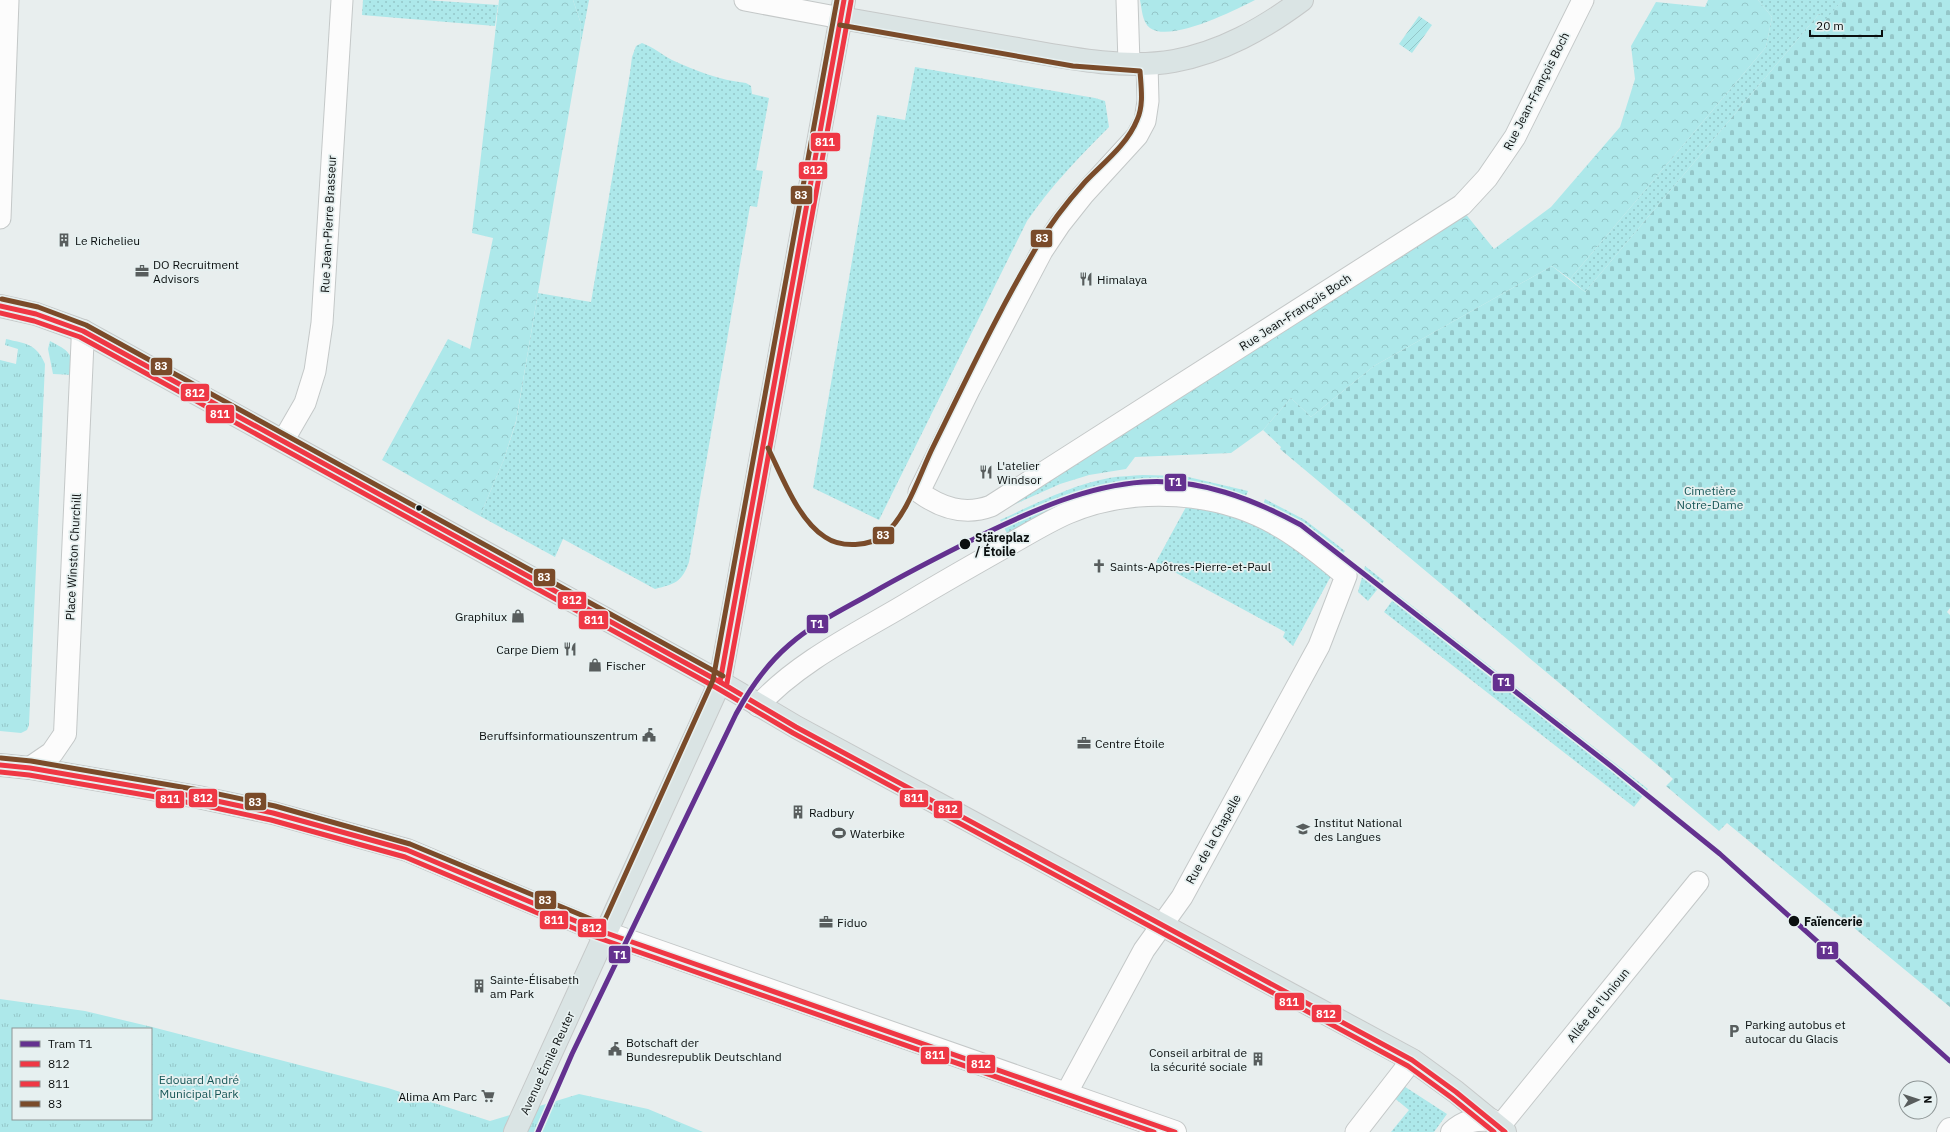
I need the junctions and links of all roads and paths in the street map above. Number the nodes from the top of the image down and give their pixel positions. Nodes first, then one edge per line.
1 (8, 0) edge
2 (342, 0) edge
3 (745, 0) edge
4 (1127, 0) edge
5 (1302, 0) edge
6 (1583, 0) edge
7 (843, 9) edge
8 (1138, 64) junction
9 (0, 218) edge
10 (0, 306) edge
11 (83, 331) junction
12 (283, 441) junction
13 (720, 682) junction
14 (758, 706) junction
15 (0, 765) edge
16 (30, 768) junction
17 (1698, 882) dead end
18 (1162, 925) junction
19 (606, 933) junction
20 (1412, 1060) junction
21 (1066, 1094) junction
22 (1498, 1126) edge
23 (1950, 1129) edge
24 (515, 1132) edge
25 (1174, 1132) edge
26 (1356, 1132) edge
27 (1452, 1132) edge
28 (1948, 1132) edge

1 - 9 street
2 - 12 street, Rue Jean-Pierre Brasseur
3 - 7 street
4 - 8 street
5 - 8 main road
6 - 8 street, Rue Jean-François Boch
7 - 8 main road
7 - 13 main road, Avenue Émile Reuter
10 - 11 main road
11 - 12 main road
11 - 16 main road, Place Winston Churchill
12 - 13 main road
13 - 14 main road
13 - 19 main road, Avenue Émile Reuter
14 - 18 main road
14 - 18 street, Rue de la Chapelle
15 - 16 main road
16 - 19 main road
17 - 22 street, Allée de l'Unioun
18 - 20 main road
18 - 21 street, Rue de la Chapelle
19 - 21 main road
19 - 24 main road, Avenue Émile Reuter
20 - 22 main road
20 - 26 street
21 - 25 main road
22 - 27 main road
23 - 28 main road

